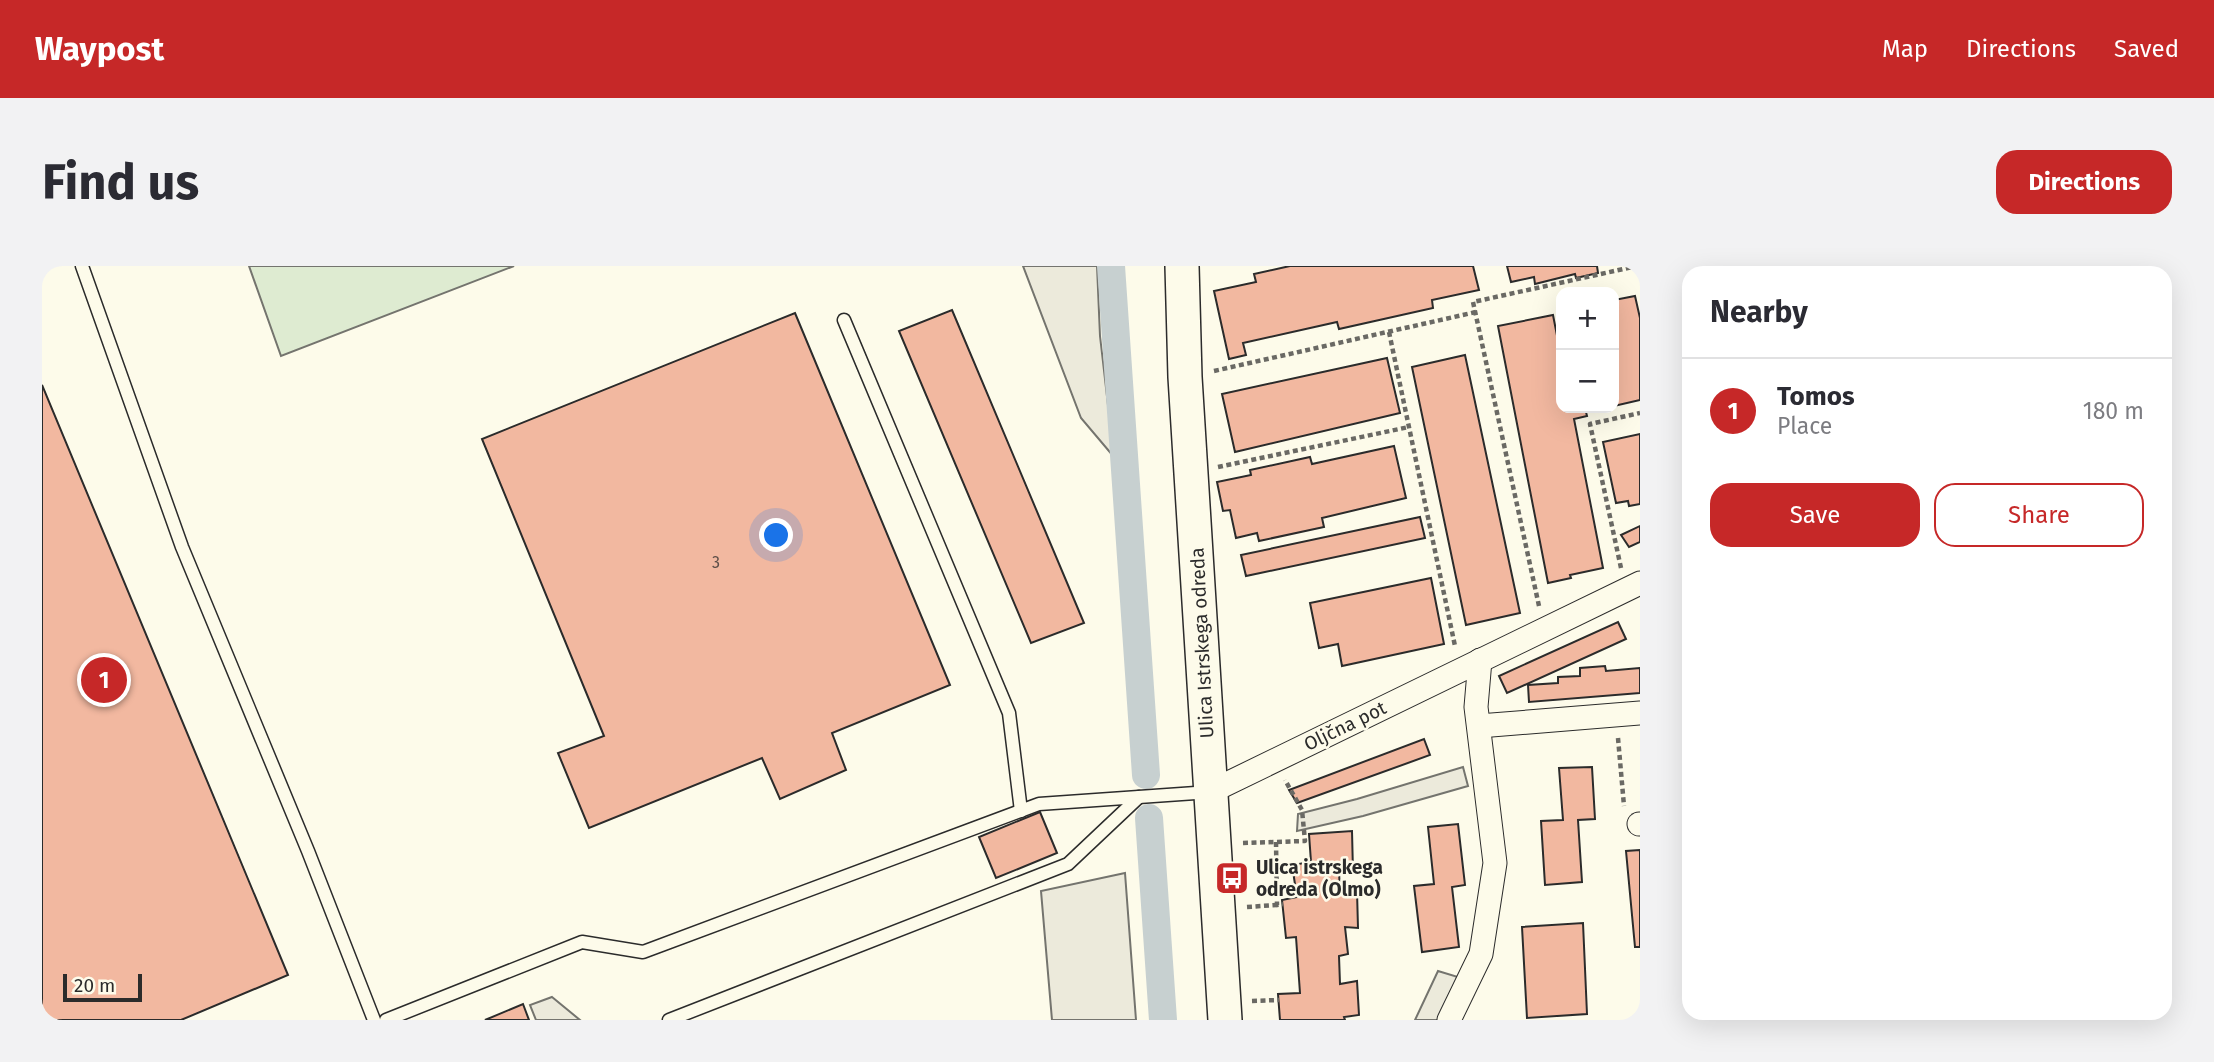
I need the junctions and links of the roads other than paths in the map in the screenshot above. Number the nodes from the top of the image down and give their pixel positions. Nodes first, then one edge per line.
1 (82, 266) edge
2 (1182, 266) edge
3 (845, 320) dead end
4 (1634, 585) edge
5 (1470, 665) junction
6 (1640, 713) edge
7 (1479, 726) junction
8 (1210, 792) junction
9 (1139, 797) junction
10 (1021, 811) junction
11 (374, 1020) edge
12 (386, 1020) edge
13 (669, 1020) edge
14 (1225, 1020) edge
15 (1449, 1020) edge

1 - 11 lane
2 - 8 street, Ulica Istrskega odreda
3 - 10 lane
4 - 5 street, Oljčna pot
5 - 7 street
5 - 8 street, Oljčna pot
6 - 7 street
7 - 15 street
8 - 9 lane
8 - 14 street, Ulica Istrskega odreda
9 - 10 lane
9 - 13 lane
10 - 12 lane

